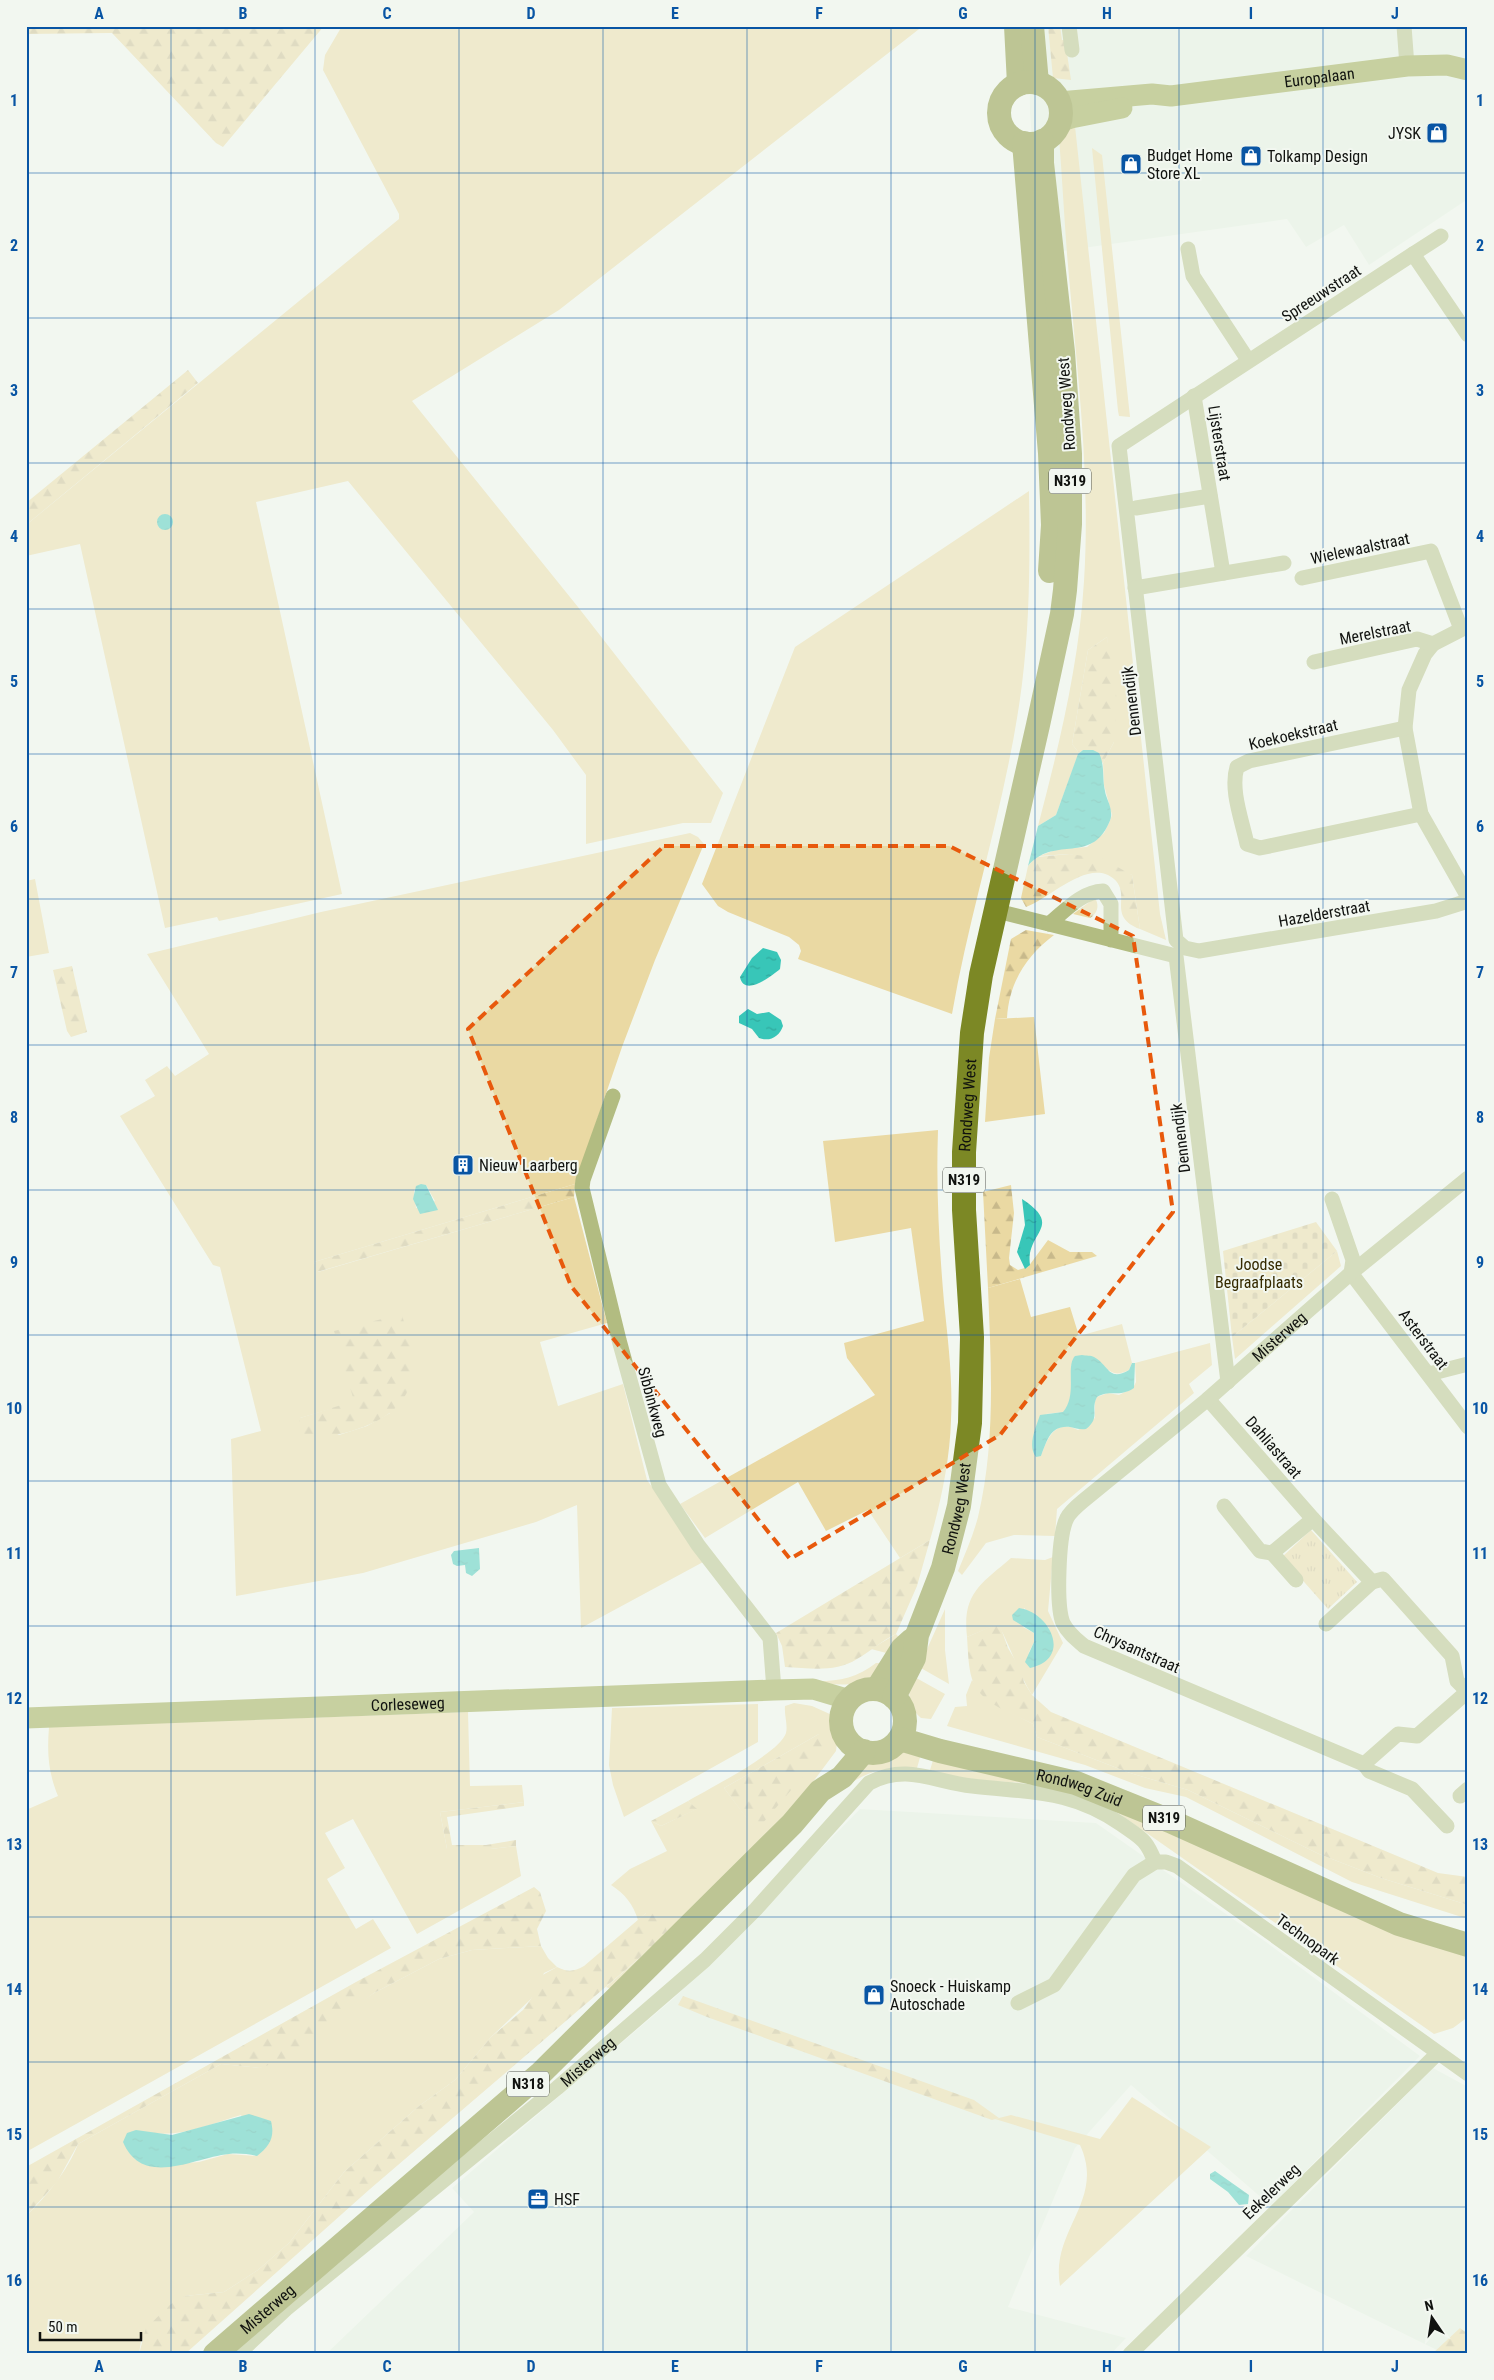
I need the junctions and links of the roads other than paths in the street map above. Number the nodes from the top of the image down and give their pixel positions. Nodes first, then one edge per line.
1 (1016, 26) edge
2 (1032, 26) edge
3 (1069, 26) edge
4 (1404, 26) edge
5 (1072, 50) dead end
6 (1407, 66) junction
7 (1468, 70) edge
8 (1028, 83) junction
9 (1059, 112) junction
10 (1033, 142) junction
11 (1441, 236) dead end
12 (1188, 249) dead end
13 (1414, 254) junction
14 (1468, 335) edge
15 (1248, 360) junction
16 (1194, 396) junction
17 (1119, 446) joint
18 (1210, 496) junction
19 (1136, 508) dead end
20 (1284, 563) dead end
21 (1223, 574) junction
22 (1302, 578) dead end
23 (1135, 588) junction
24 (1464, 628) edge
25 (1432, 644) junction
26 (1314, 662) dead end
27 (1405, 728) junction
28 (1421, 814) junction
29 (1468, 897) edge
30 (1468, 901) edge
31 (997, 912) junction
32 (1049, 924) junction
33 (1111, 940) junction
34 (1186, 948) joint
35 (613, 1096) dead end
36 (1465, 1186) edge
37 (1332, 1199) dead end
38 (1351, 1273) junction
39 (1468, 1364) edge
40 (1429, 1374) junction
41 (1228, 1382) junction
42 (1208, 1398) junction
43 (1468, 1427) edge
44 (1224, 1506) dead end
45 (1313, 1519) junction
46 (1272, 1553) junction
47 (1296, 1580) dead end
48 (1372, 1582) junction
49 (1326, 1624) dead end
50 (781, 1690) junction
51 (1467, 1692) edge
52 (886, 1693) junction
53 (846, 1706) junction
54 (26, 1718) edge
55 (902, 1731) junction
56 (856, 1746) junction
57 (1364, 1764) junction
58 (1446, 1826) dead end
59 (1155, 1862) junction
60 (1304, 1880) junction
61 (1468, 1932) edge
62 (1468, 1945) edge
63 (1018, 2003) dead end
64 (1437, 2054) junction
65 (1468, 2074) edge
66 (215, 2354) edge
67 (238, 2354) edge
68 (1130, 2354) edge

1 - 8 main road
2 - 8 main road
3 - 5 street
4 - 6 street
6 - 7 main road, Europalaan
6 - 9 main road, Europalaan
8 - 9 main road
8 - 10 main road
9 - 10 main road
10 - 31 main road, Rondweg West / N319
11 - 13 street, Spreeuwstraat
12 - 15 street
13 - 14 street
13 - 15 street, Spreeuwstraat
15 - 16 street, Spreeuwstraat
16 - 17 street, Spreeuwstraat
16 - 18 street, Lijsterstraat
17 - 23 street, Dennendijk
18 - 19 street, Lijsterstraat
18 - 21 street, Lijsterstraat
20 - 21 street
21 - 23 street
22 - 24 street, Wielewaalstraat
23 - 34 street, Dennendijk
24 - 25 street, Merelstraat
25 - 26 street, Merelstraat
25 - 27 street
27 - 28 street
27 - 28 street, Koekoekstraat
28 - 29 street
30 - 34 street, Hazelderstraat
31 - 32 street, Dennendijk
31 - 52 main road, Rondweg West / N319
32 - 33 street, Dennendijk
32 - 33 street
33 - 41 street, Dennendijk
35 - 50 street, Sibbinkweg
36 - 38 street, Misterweg
37 - 38 street
38 - 40 street, Asterstraat
38 - 41 street, Misterweg
39 - 40 street
40 - 43 street, Asterstraat
41 - 42 street, Misterweg
42 - 45 street, Dahliastraat
42 - 57 street, Chrysantstraat
44 - 46 street
45 - 46 street
45 - 48 street, Dahliastraat
46 - 47 street
48 - 49 street
48 - 51 street, Dahliastraat
50 - 53 main road, Corleseweg
50 - 54 main road, Corleseweg
51 - 57 street
52 - 53 main road
52 - 55 main road
53 - 56 main road
55 - 56 main road
55 - 60 main road, Rondweg Zuid / N319
56 - 66 main road, Misterweg / N318
57 - 58 street, Chrysantstraat
59 - 63 street
59 - 64 street, Technopark
59 - 67 street, Misterweg
60 - 61 main road, Rondweg Zuid / N319
60 - 62 main road, Rondweg Zuid / N319
64 - 65 street, Technopark
64 - 68 street, Eekelerweg

